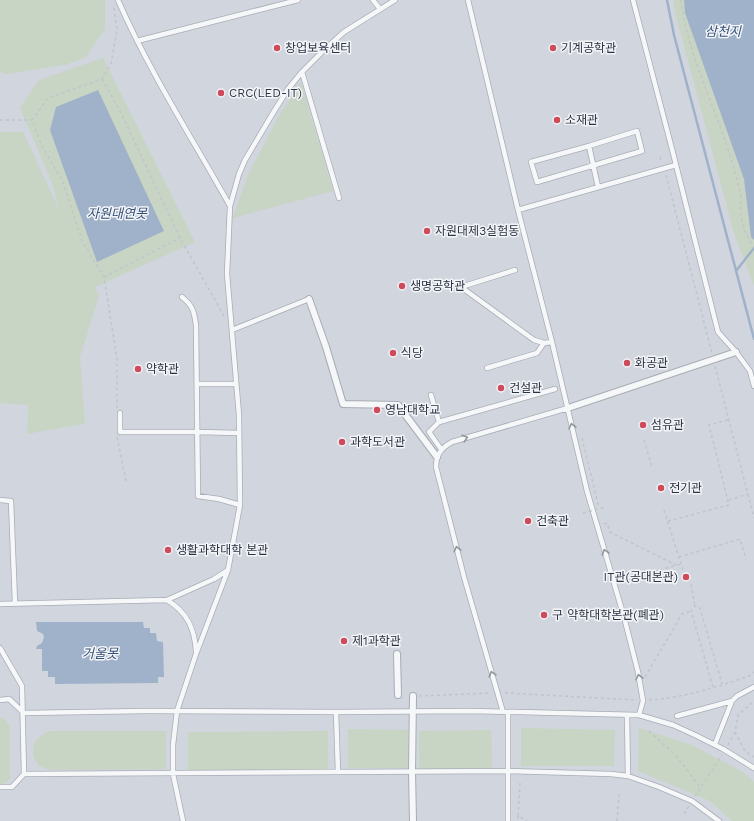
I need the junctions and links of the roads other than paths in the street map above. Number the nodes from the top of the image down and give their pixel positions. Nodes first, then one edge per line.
1 (118, 0) edge
2 (298, 0) edge
3 (373, 0) edge
4 (395, 0) edge
5 (468, 0) edge
6 (633, 0) edge
7 (281, 2) edge
8 (380, 9) junction
9 (137, 41) junction
10 (302, 72) junction
11 (589, 146) junction
12 (676, 165) junction
13 (594, 166) junction
14 (598, 187) junction
15 (339, 198) dead end
16 (230, 206) junction
17 (518, 210) junction
18 (515, 270) dead end
19 (182, 298) dead end
20 (309, 299) joint
21 (232, 330) junction
22 (552, 342) junction
23 (544, 343) junction
24 (736, 352) junction
25 (487, 368) dead end
26 (197, 384) junction
27 (236, 384) junction
28 (754, 386) edge
29 (555, 389) dead end
30 (431, 395) dead end
31 (568, 408) junction
32 (119, 413) road end
33 (439, 422) junction
34 (198, 432) junction
35 (239, 434) junction
36 (441, 449) junction
37 (437, 457) junction
38 (0, 500) edge
39 (240, 505) junction
40 (228, 570) junction
41 (167, 600) junction
42 (15, 603) junction
43 (0, 604) edge
44 (0, 648) edge
45 (196, 654) junction
46 (397, 654) dead end
47 (754, 687) edge
48 (398, 696) dead end
49 (413, 696) road end
50 (0, 700) edge
51 (732, 701) junction
52 (177, 711) junction
53 (336, 712) junction
54 (413, 712) junction
55 (505, 712) junction
56 (24, 713) junction
57 (627, 715) junction
58 (639, 715) junction
59 (677, 716) dead end
60 (715, 744) junction
61 (754, 768) edge
62 (508, 771) junction
63 (338, 772) junction
64 (412, 772) junction
65 (24, 774) junction
66 (174, 774) junction
67 (628, 776) junction
68 (0, 787) edge
69 (183, 821) edge
70 (413, 821) edge
71 (508, 821) edge
72 (719, 821) edge

1 - 9 lane
2 - 7 lane
3 - 8 lane
4 - 8 lane
5 - 17 lane
6 - 12 lane
7 - 9 lane
8 - 10 lane
9 - 16 lane
10 - 15 lane
10 - 16 lane
11 - 13 lane
11 - 13 lane
11 - 13 lane
12 - 14 lane
12 - 24 lane
13 - 14 lane
14 - 17 lane
16 - 21 lane
17 - 22 lane
18 - 23 lane
19 - 26 lane
20 - 21 lane
20 - 37 street
21 - 27 lane
22 - 23 lane
22 - 31 lane
23 - 25 lane
24 - 28 lane
24 - 31 street
26 - 27 lane
26 - 34 lane
27 - 35 lane
29 - 33 lane
30 - 33 lane
36 -> 31 lane
58 -> 31 lane
32 - 34 lane
33 - 36 lane
34 - 35 lane
34 - 39 lane
35 - 39 lane
36 - 37 lane
55 -> 37 lane
38 - 42 lane
39 - 40 lane
40 - 41 lane
40 - 45 lane
41 - 42 lane
41 - 45 lane
42 - 43 lane
44 - 56 lane
45 - 52 lane
46 - 48 street
47 - 51 lane
49 - 54 street
50 - 56 lane
51 - 59 lane
51 - 60 lane
52 - 53 lane
52 - 56 lane
52 - 66 lane
53 - 54 lane
53 - 63 lane
54 - 55 lane
54 - 64 street
55 - 57 lane
55 - 62 lane
56 - 65 lane
57 - 58 lane
57 - 67 lane
58 - 60 lane
60 - 61 lane
62 - 64 lane
62 - 67 lane
62 - 71 lane
63 - 64 lane
63 - 66 lane
64 - 70 street
65 - 66 lane
65 - 68 lane
66 - 69 lane
67 - 72 lane

